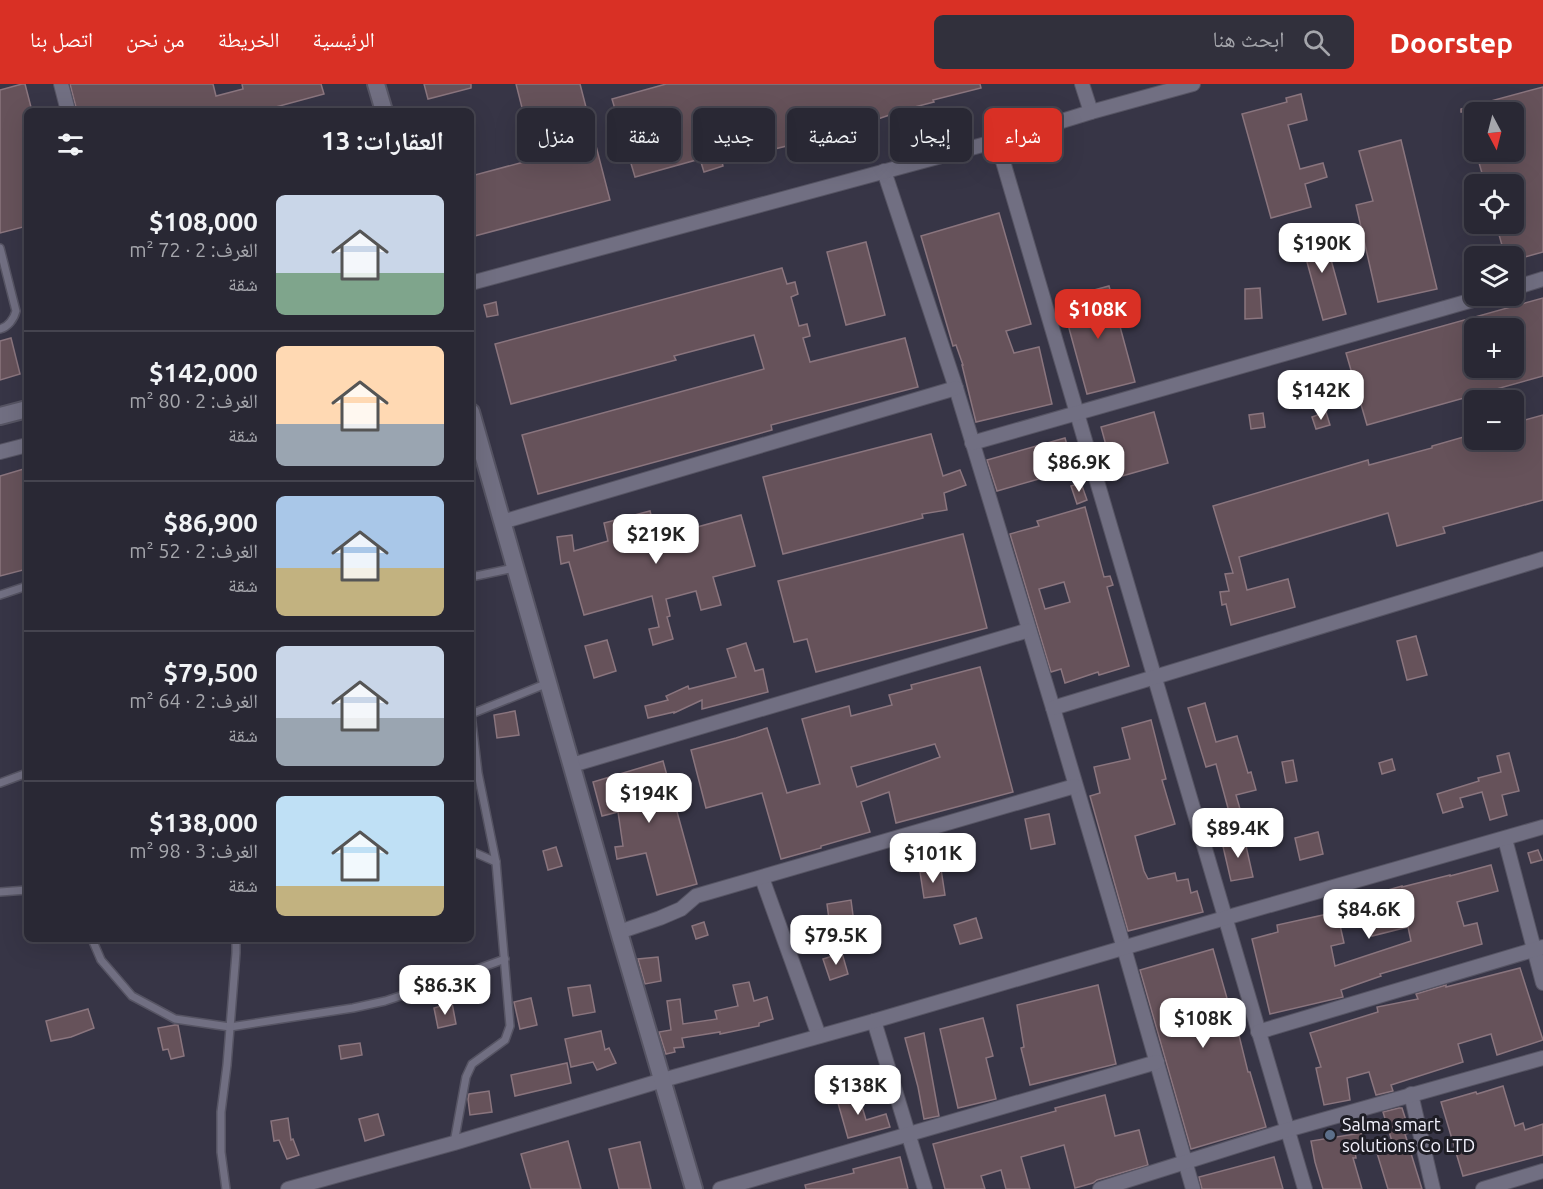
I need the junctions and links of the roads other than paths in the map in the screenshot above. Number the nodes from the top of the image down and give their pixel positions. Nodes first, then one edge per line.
1 (61, 84) edge
2 (376, 84) edge
3 (1082, 84) edge
4 (1193, 84) edge
5 (67, 108) edge
6 (383, 108) edge
7 (1091, 112) junction
8 (1062, 121) edge
9 (984, 144) edge
10 (1003, 162) edge
11 (884, 171) junction
12 (0, 248) edge
13 (1543, 279) edge
14 (474, 283) edge
15 (1524, 285) edge
16 (1464, 303) edge
17 (0, 329) edge
18 (956, 388) junction
19 (24, 410) edge
20 (1077, 414) junction
21 (0, 416) edge
22 (474, 423) edge
23 (972, 443) junction
24 (24, 446) edge
25 (0, 452) edge
26 (502, 522) junction
27 (1543, 559) edge
28 (516, 567) junction
29 (474, 576) edge
30 (24, 587) edge
31 (0, 595) edge
32 (1029, 630) junction
33 (1154, 677) junction
34 (548, 683) junction
35 (1053, 708) junction
36 (474, 713) edge
37 (474, 739) edge
38 (572, 765) junction
39 (24, 774) edge
40 (0, 783) edge
41 (1075, 786) junction
42 (1543, 827) edge
43 (1505, 839) junction
44 (474, 852) edge
45 (496, 862) junction
46 (762, 878) junction
47 (24, 890) edge
48 (0, 892) edge
49 (1225, 918) junction
50 (619, 932) junction
51 (93, 942) edge
52 (236, 942) edge
53 (1124, 948) junction
54 (1539, 949) edge
55 (505, 959) junction
56 (1543, 983) edge
57 (874, 1021) junction
58 (230, 1027) junction
59 (1258, 1032) junction
60 (819, 1036) junction
61 (1543, 1058) edge
62 (1156, 1062) junction
63 (663, 1080) junction
64 (1411, 1094) junction
65 (1287, 1130) junction
66 (909, 1135) junction
67 (454, 1143) junction
68 (1184, 1161) junction
69 (1543, 1171) edge
70 (226, 1189) edge
71 (288, 1189) edge
72 (694, 1189) edge
73 (720, 1189) edge
74 (925, 1189) edge
75 (1100, 1189) edge
76 (1193, 1189) edge
77 (1305, 1189) edge
78 (1433, 1189) edge
79 (1483, 1189) edge

1 - 5 street
2 - 6 street
3 - 7 street
4 - 7 street
7 - 8 street
9 - 11 street
10 - 20 street
11 - 14 street
11 - 18 street
12 - 17 lane
13 - 15 street
16 - 20 street
18 - 23 street
18 - 26 street
19 - 21 street
20 - 23 street
20 - 33 street
22 - 26 street
23 - 32 street
24 - 25 street
26 - 28 street
27 - 33 street
28 - 29 lane
28 - 34 street
30 - 31 lane
32 - 35 street
32 - 38 street
33 - 35 street
33 - 49 street
34 - 36 lane
34 - 38 street
35 - 41 street
37 - 45 lane
38 - 50 street
39 - 40 lane
41 - 46 street
41 - 53 street
42 - 43 street
43 - 49 street
43 - 54 street
44 - 45 lane
45 - 55 lane
46 - 50 street
46 - 60 street
47 - 48 lane
49 - 53 street
49 - 59 street
50 - 63 street
51 - 58 lane
52 - 58 lane
53 - 57 street
53 - 62 street
54 - 56 street
54 - 59 street
55 - 58 lane
55 - 67 lane
57 - 60 street
57 - 66 street
58 - 70 lane
59 - 65 street
60 - 63 street
61 - 64 street
62 - 66 street
62 - 68 street
63 - 67 street
63 - 72 street
64 - 65 street
64 - 78 street
65 - 68 street
65 - 77 street
66 - 73 street
66 - 74 street
67 - 71 street
68 - 75 street
68 - 76 street
69 - 79 street

